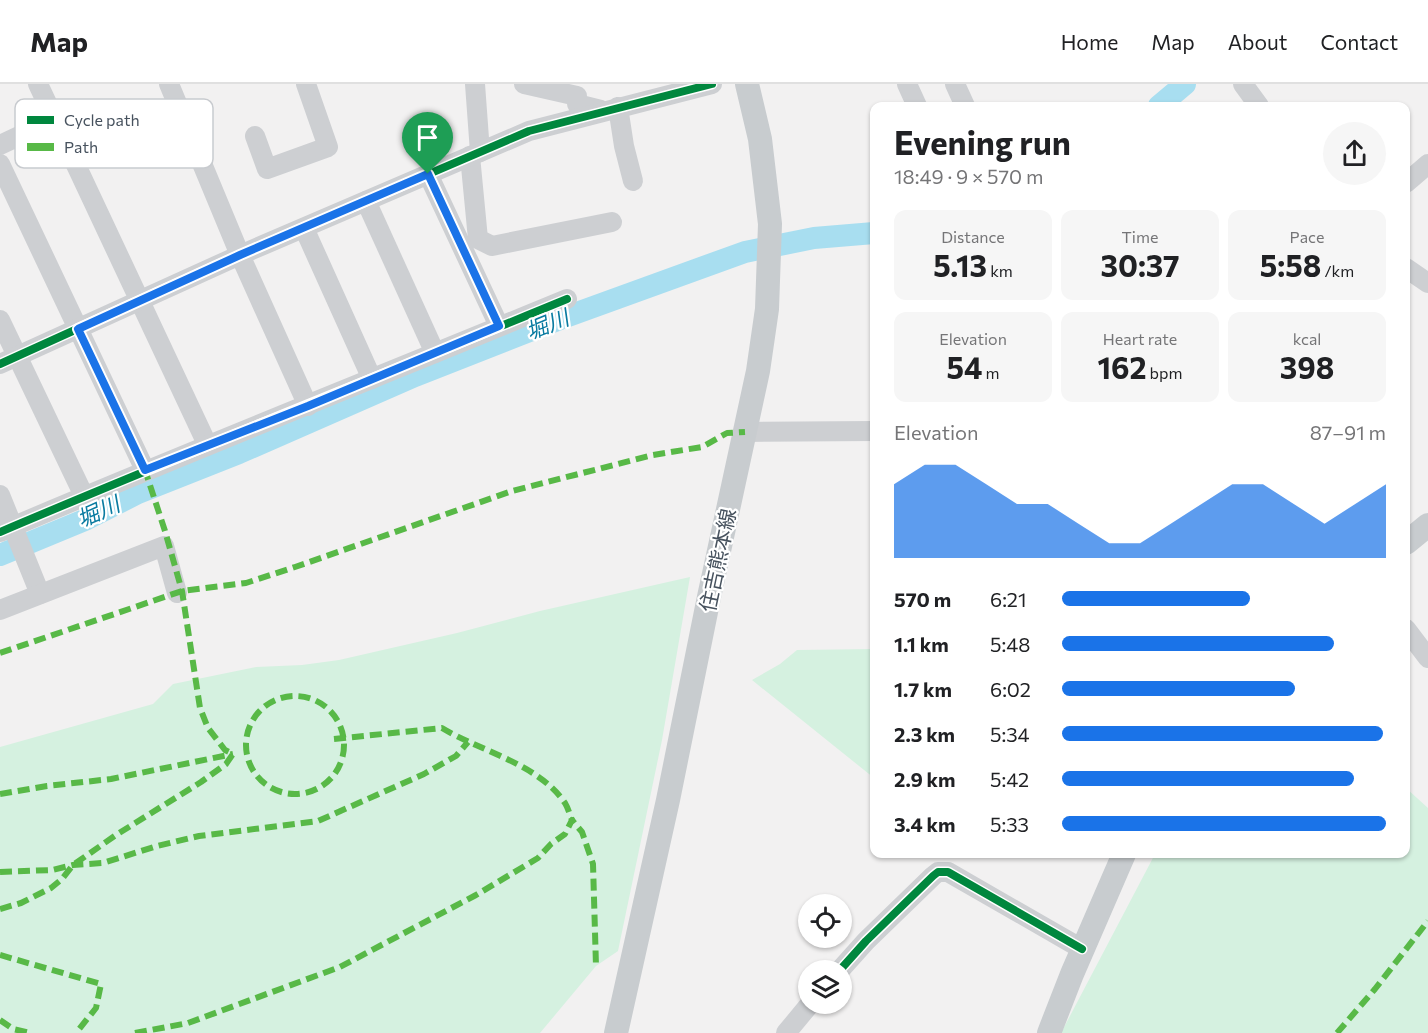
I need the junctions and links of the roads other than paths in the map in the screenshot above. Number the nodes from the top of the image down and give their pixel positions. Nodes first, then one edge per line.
1 (38, 84) edge
2 (170, 84) edge
3 (306, 84) edge
4 (475, 84) edge
5 (524, 84) edge
6 (712, 84) edge
7 (747, 84) edge
8 (907, 84) edge
9 (955, 84) edge
10 (1243, 84) edge
11 (45, 99) edge
12 (176, 99) edge
13 (915, 102) edge
14 (964, 102) edge
15 (1256, 102) edge
16 (611, 109) junction
17 (255, 136) dead end
18 (15, 138) edge
19 (0, 145) edge
20 (475, 154) junction
21 (0, 164) edge
22 (1428, 164) edge
23 (78, 168) edge
24 (204, 168) edge
25 (428, 174) junction
26 (1410, 180) edge
27 (633, 182) dead end
28 (366, 201) junction
29 (612, 222) dead end
30 (304, 228) junction
31 (240, 255) junction
32 (1410, 271) edge
33 (1428, 283) edge
34 (567, 298) dead end
35 (141, 300) junction
36 (0, 320) edge
37 (499, 326) junction
38 (78, 329) junction
39 (435, 353) junction
40 (9, 360) edge
41 (372, 380) junction
42 (308, 406) junction
43 (870, 431) edge
44 (745, 432) junction
45 (207, 444) junction
46 (145, 470) junction
47 (0, 495) edge
48 (84, 496) junction
49 (1428, 525) edge
50 (7, 529) edge
51 (1410, 540) edge
52 (177, 593) dead end
53 (40, 594) junction
54 (0, 610) edge
55 (1410, 634) edge
56 (1428, 658) edge
57 (1122, 858) edge
58 (1082, 949) junction
59 (849, 960) edge
60 (802, 1014) edge
61 (616, 1033) edge
62 (786, 1033) edge
63 (1049, 1033) edge

1 - 11 street
2 - 12 street
3 - 17 street
4 - 20 street
5 - 16 street
6 - 16 street
7 - 44 main road, 住吉熊本線
8 - 13 street
9 - 14 street
10 - 15 street
16 - 20 street
16 - 27 street
18 - 19 street
20 - 25 street
20 - 29 street
21 - 38 street
22 - 26 street
23 - 35 street
24 - 31 street
25 - 28 street
25 - 37 street
28 - 30 street
28 - 39 street
30 - 31 street
30 - 41 street
31 - 35 street
31 - 42 street
32 - 33 street
34 - 37 street
35 - 38 street
35 - 45 street
36 - 40 street
37 - 39 street
38 - 40 street
38 - 46 street
39 - 41 street
40 - 48 street
41 - 42 street
42 - 45 street
43 - 44 street
44 - 61 main road, 住吉熊本線
45 - 46 street
46 - 48 street
47 - 50 street
48 - 50 street
49 - 51 main road
50 - 53 street
52 - 53 street
53 - 54 street
55 - 56 street
57 - 58 main road
58 - 59 street
58 - 63 main road
60 - 62 street

